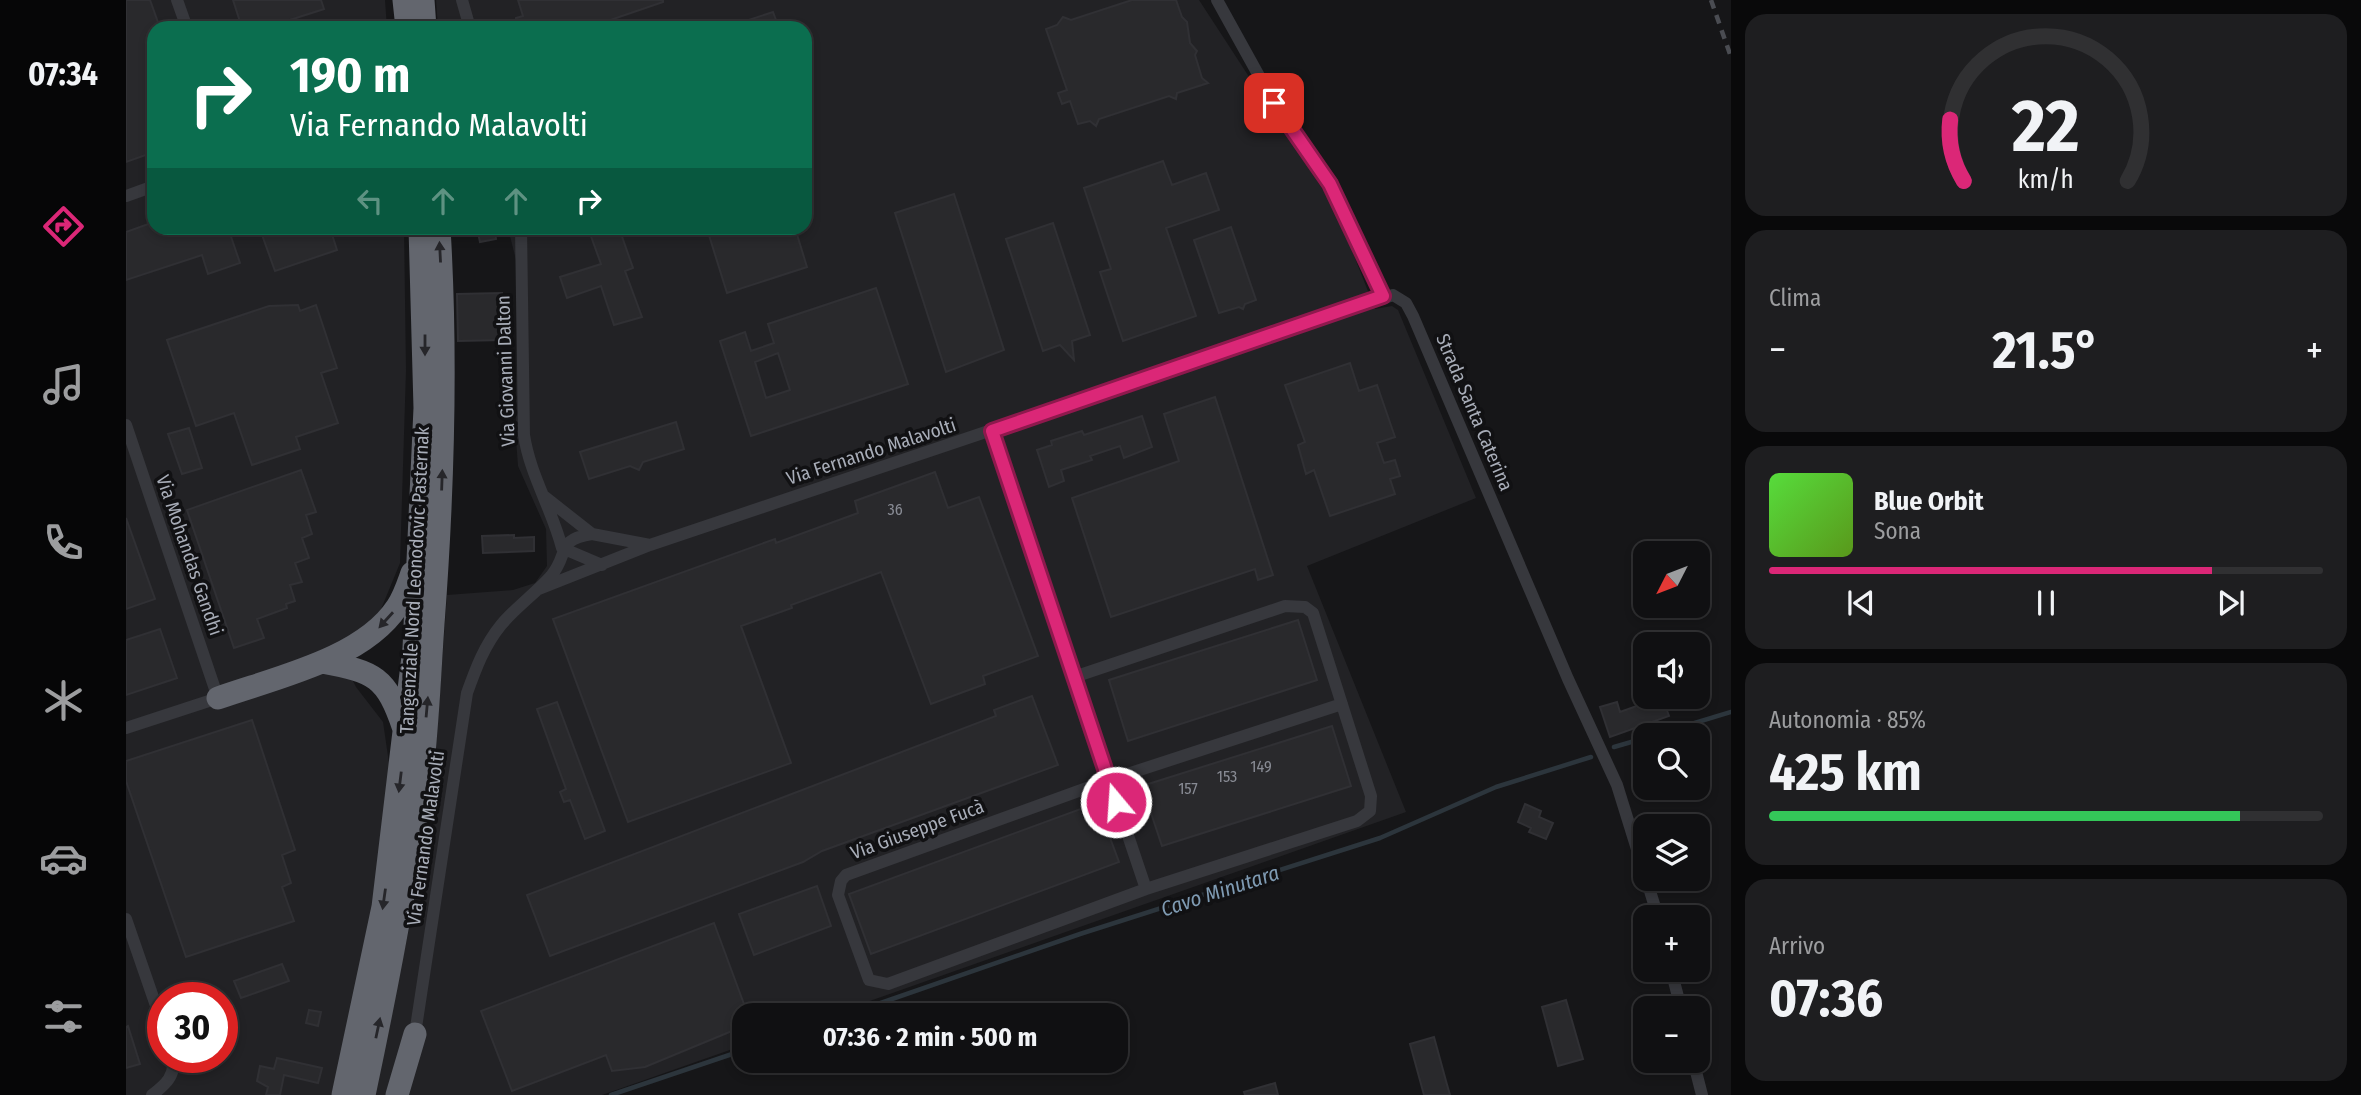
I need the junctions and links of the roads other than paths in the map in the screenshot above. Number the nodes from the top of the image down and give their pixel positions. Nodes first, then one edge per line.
1 (177, 0) edge
2 (404, 0) edge
3 (423, 0) edge
4 (461, 0) edge
5 (1217, 0) edge
6 (184, 21) edge
7 (406, 21) edge
8 (424, 21) edge
9 (468, 21) edge
10 (147, 188) edge
11 (126, 196) edge
12 (421, 235) edge
13 (439, 235) edge
14 (521, 235) edge
15 (1383, 296) junction
16 (126, 425) edge
17 (992, 431) junction
18 (543, 494) junction
19 (592, 534) junction
20 (650, 545) junction
21 (562, 548) junction
22 (418, 561) junction
23 (602, 565) junction
24 (539, 589) junction
25 (322, 662) junction
26 (1074, 677) junction
27 (218, 698) junction
28 (1342, 704) junction
29 (126, 728) edge
30 (406, 733) junction
31 (1109, 780) junction
32 (1633, 836) edge
33 (1146, 889) junction
34 (126, 919) edge
35 (148, 982) edge
36 (415, 1034) joint
37 (171, 1073) edge
38 (1696, 1073) edge
39 (152, 1095) edge
40 (343, 1095) edge
41 (364, 1095) edge
42 (397, 1095) edge
43 (1702, 1095) edge

1 - 6 street
2 - 7 highway
3 - 8 highway
4 - 9 street
5 - 15 street
10 - 11 street
12 -> 22 highway, Tangenziale Nord Leonodovic Pasternak
41 -> 13 highway, Tangenziale Nord Leonodovic Pasternak
14 - 18 street, Via Giovanni Dalton
15 - 17 street, Via Fernando Malavolti
15 - 32 street, Strada Santa Caterina
16 - 27 street, Via Mohandas Gandhi
17 - 20 street, Via Fernando Malavolti
17 - 26 street
18 - 19 street, Via Fernando Malavolti
18 - 21 street, Via Giovanni Dalton
19 - 20 street, Via Fernando Malavolti
19 - 21 street
20 - 23 street, Via Fernando Malavolti
21 - 23 street
21 - 24 street, Via Fernando Malavolti
22 -> 25 highway
22 - 30 highway, Tangenziale Nord Leonodovic Pasternak
23 - 24 street, Via Fernando Malavolti
24 - 36 street, Via Fernando Malavolti
25 - 27 highway
25 - 30 highway
26 - 28 street, Via Giuseppe Fucà
26 - 31 street
27 - 29 street
28 - 31 street, Via Giuseppe Fucà
28 - 33 street, Via Giuseppe Fucà
30 -> 40 highway, Tangenziale Nord Leonodovic Pasternak
31 - 33 street
31 - 33 street, Via Giuseppe Fucà
34 - 35 street
36 - 42 highway
37 - 39 street
38 - 43 street

